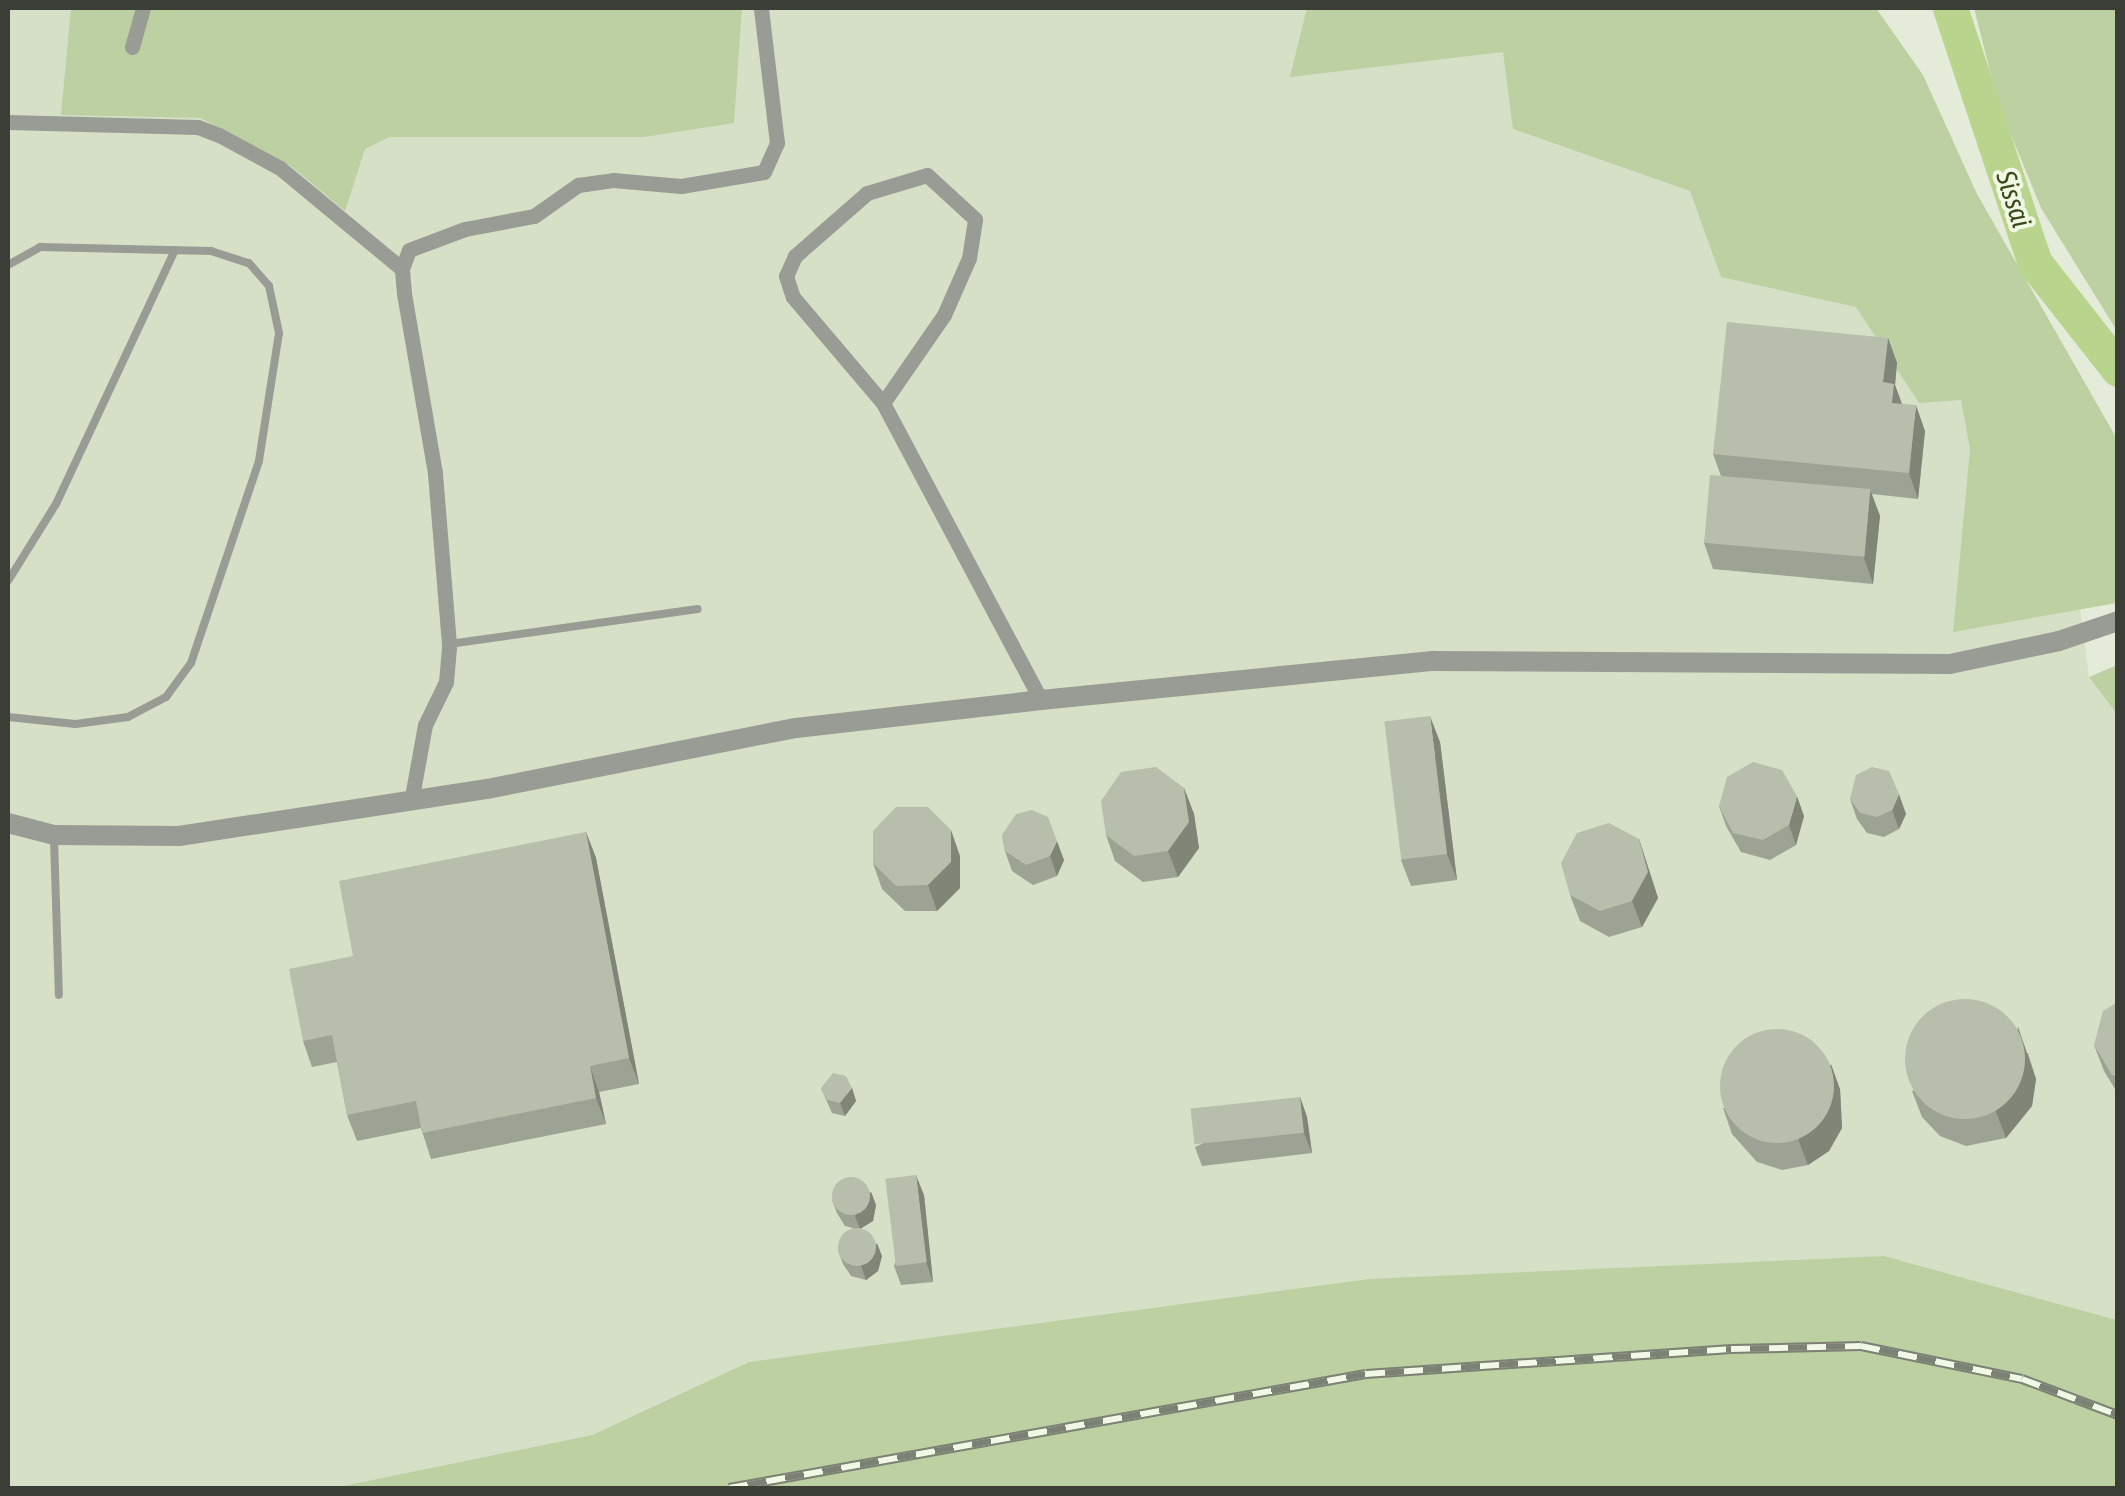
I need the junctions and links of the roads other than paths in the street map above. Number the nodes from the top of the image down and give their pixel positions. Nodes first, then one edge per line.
1 (143, 8) edge
2 (762, 8) edge
3 (132, 48) dead end
4 (8, 122) edge
5 (175, 250) junction
6 (8, 265) edge
7 (402, 270) junction
8 (883, 403) junction
9 (8, 581) edge
10 (698, 609) dead end
11 (2118, 621) edge
12 (449, 644) junction
13 (1040, 700) junction
14 (8, 717) edge
15 (410, 802) junction
16 (8, 823) edge
17 (54, 835) junction
18 (59, 994) dead end

1 - 3 street
2 - 7 street
4 - 7 street
5 - 6 lane
5 - 9 lane
5 - 14 lane
7 - 12 street
8 - 8 street
8 - 13 street
10 - 12 lane
11 - 13 street
12 - 15 street
13 - 15 street
15 - 17 street
16 - 17 street
17 - 18 lane

